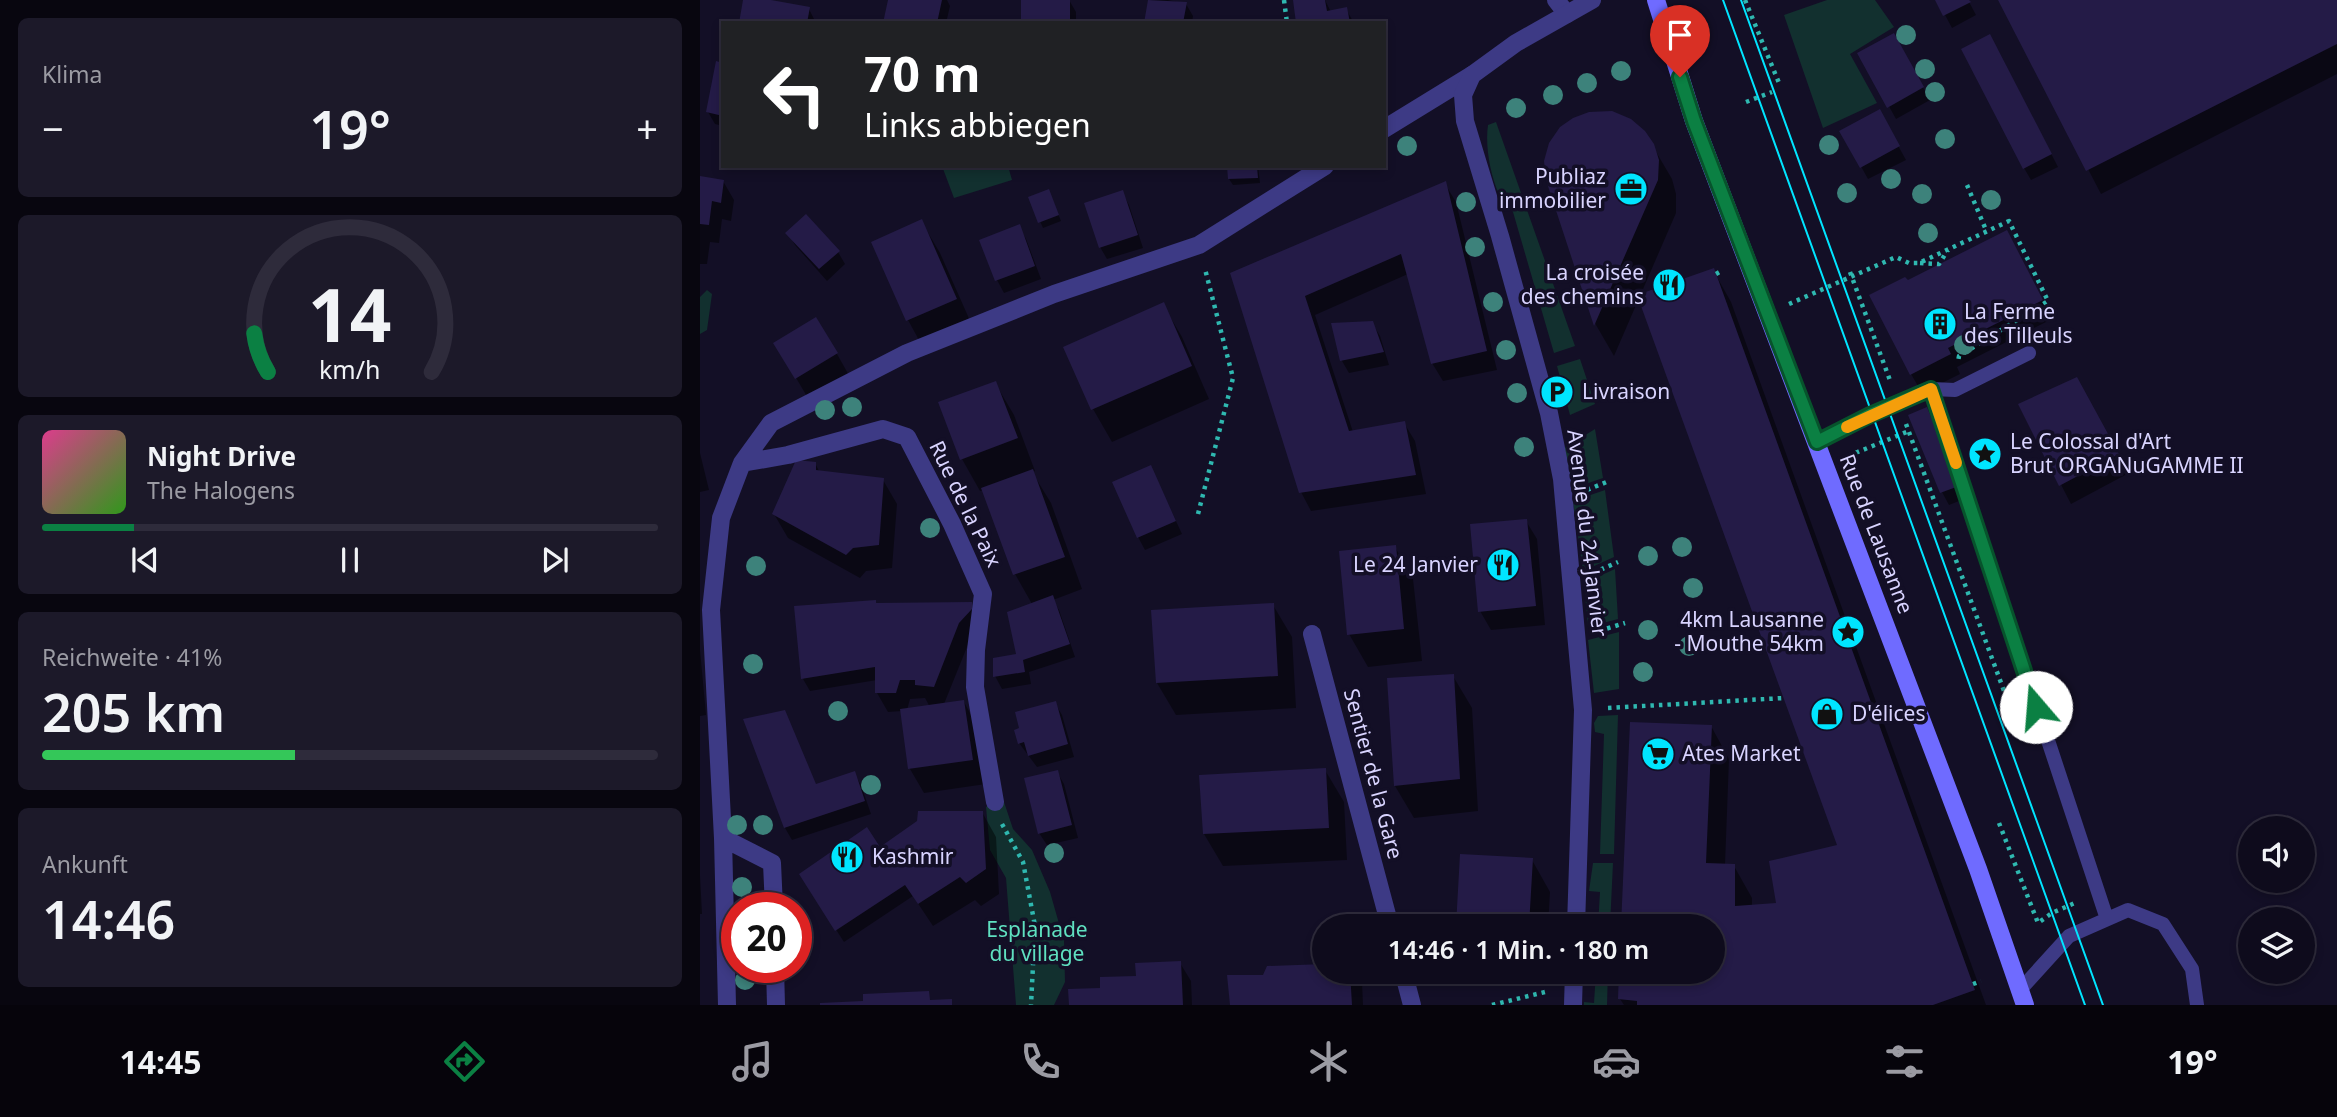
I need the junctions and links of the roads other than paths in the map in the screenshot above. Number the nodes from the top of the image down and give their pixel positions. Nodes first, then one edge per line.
1 (1591, 0) edge
2 (1656, 0) edge
3 (1561, 7) edge
4 (1472, 75) junction
5 (1386, 128) edge
6 (1322, 168) edge
7 (2029, 353) dead end
8 (1931, 389) junction
9 (1817, 442) junction
10 (742, 463) junction
11 (1312, 634) dead end
12 (995, 802) dead end
13 (723, 838) junction
14 (773, 892) edge
15 (1388, 914) edge
16 (1576, 914) edge
17 (2107, 919) junction
18 (775, 983) edge
19 (1406, 984) edge
20 (1574, 984) edge
21 (2023, 998) edge
22 (727, 1005) edge
23 (776, 1005) edge
24 (1412, 1005) edge
25 (1573, 1005) edge
26 (2197, 1005) edge

1 - 3 street
2 - 9 main road, Rue de Lausanne
3 - 4 street
4 - 5 street
4 - 16 street, Avenue du 24-Janvier
6 - 10 street
7 - 8 lane
8 - 9 lane
8 - 17 lane
9 - 21 main road, Rue de Lausanne
10 - 12 street, Rue de la Paix
10 - 13 street
11 - 15 street, Sentier de la Gare
13 - 14 street
13 - 22 street
17 - 21 lane
17 - 26 lane
18 - 23 street
19 - 24 street
20 - 25 street

